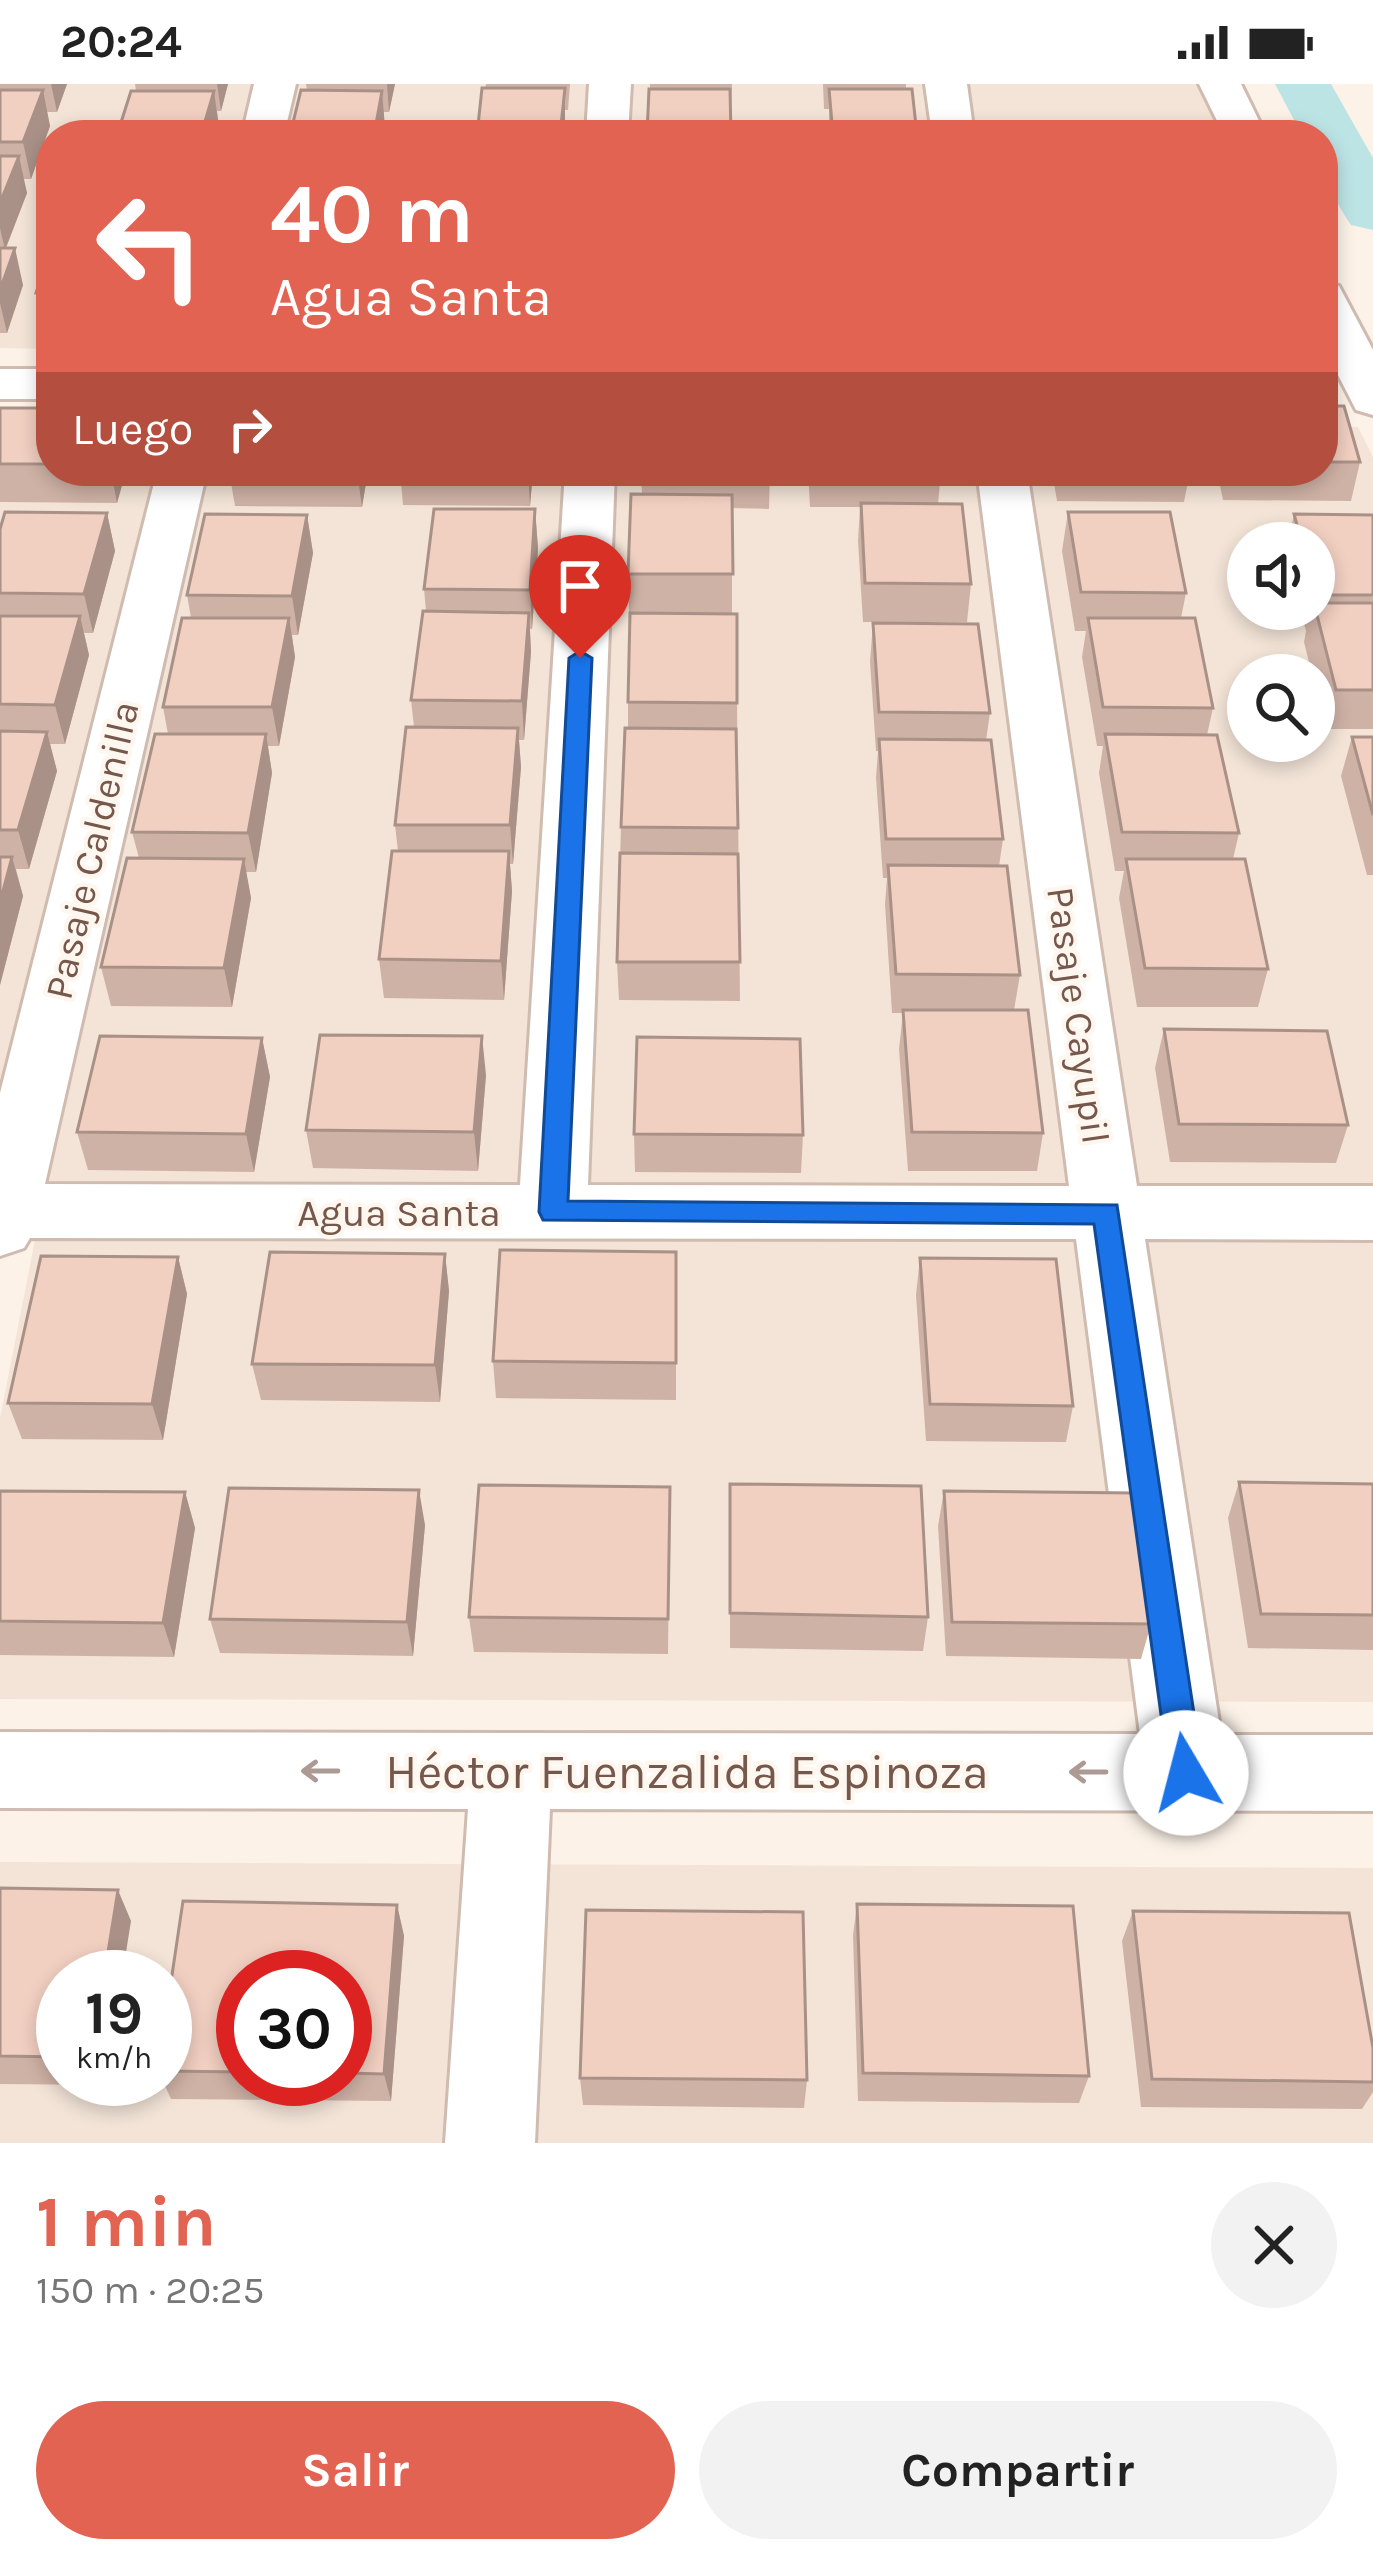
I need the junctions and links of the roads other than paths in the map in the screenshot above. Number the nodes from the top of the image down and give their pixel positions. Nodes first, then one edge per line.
1 (275, 84) edge
2 (610, 84) edge
3 (946, 84) edge
4 (1220, 84) edge
5 (266, 120) edge
6 (608, 120) edge
7 (951, 120) edge
8 (1238, 120) edge
9 (1338, 335) edge
10 (0, 384) edge
11 (36, 384) edge
12 (1359, 389) edge
13 (178, 486) edge
14 (589, 486) edge
15 (1003, 486) edge
16 (553, 1212) junction
17 (1107, 1213) junction
18 (1373, 1213) edge
19 (1, 1217) edge
20 (0, 1770) edge
21 (512, 1771) junction
22 (1186, 1773) junction
23 (1373, 1773) edge
24 (490, 2143) edge

1 - 5 street
2 - 6 street
3 - 7 street
4 - 8 street
9 - 12 street
10 - 11 street
13 - 19 street, Pasaje Caldenilla
14 - 16 street
15 - 17 street, Pasaje Cayupil
16 - 17 street, Agua Santa
16 - 19 street, Agua Santa
17 - 18 street, Agua Santa
17 - 22 street, Pasaje Cayupil
21 -> 20 street, Héctor Fuenzalida Espinoza
22 -> 21 street, Héctor Fuenzalida Espinoza
21 - 24 street
22 - 23 street, Héctor Fuenzalida Espinoza

